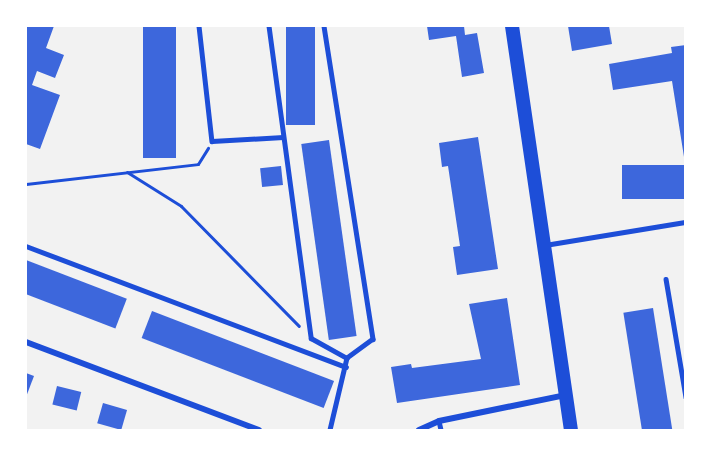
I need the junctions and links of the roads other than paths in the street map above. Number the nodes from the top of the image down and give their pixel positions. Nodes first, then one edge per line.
1 (199, 26) edge
2 (269, 26) edge
3 (324, 26) edge
4 (512, 26) edge
5 (283, 137) junction
6 (686, 222) edge
7 (545, 245) junction
8 (26, 246) edge
9 (666, 279) dead end
10 (26, 342) edge
11 (347, 358) junction
12 (346, 367) junction
13 (566, 394) junction
14 (686, 397) edge
15 (439, 421) junction
16 (258, 430) edge
17 (330, 430) edge
18 (419, 430) edge
19 (441, 430) edge
20 (571, 430) edge

1 - 5 lane
2 - 5 lane
3 - 11 lane
4 - 7 main road
5 - 11 lane
6 - 7 lane
7 - 13 main road
8 - 12 lane
9 - 14 lane
10 - 16 street
11 - 12 lane
12 - 17 lane
13 - 15 street
13 - 20 main road
15 - 18 street
15 - 19 lane

